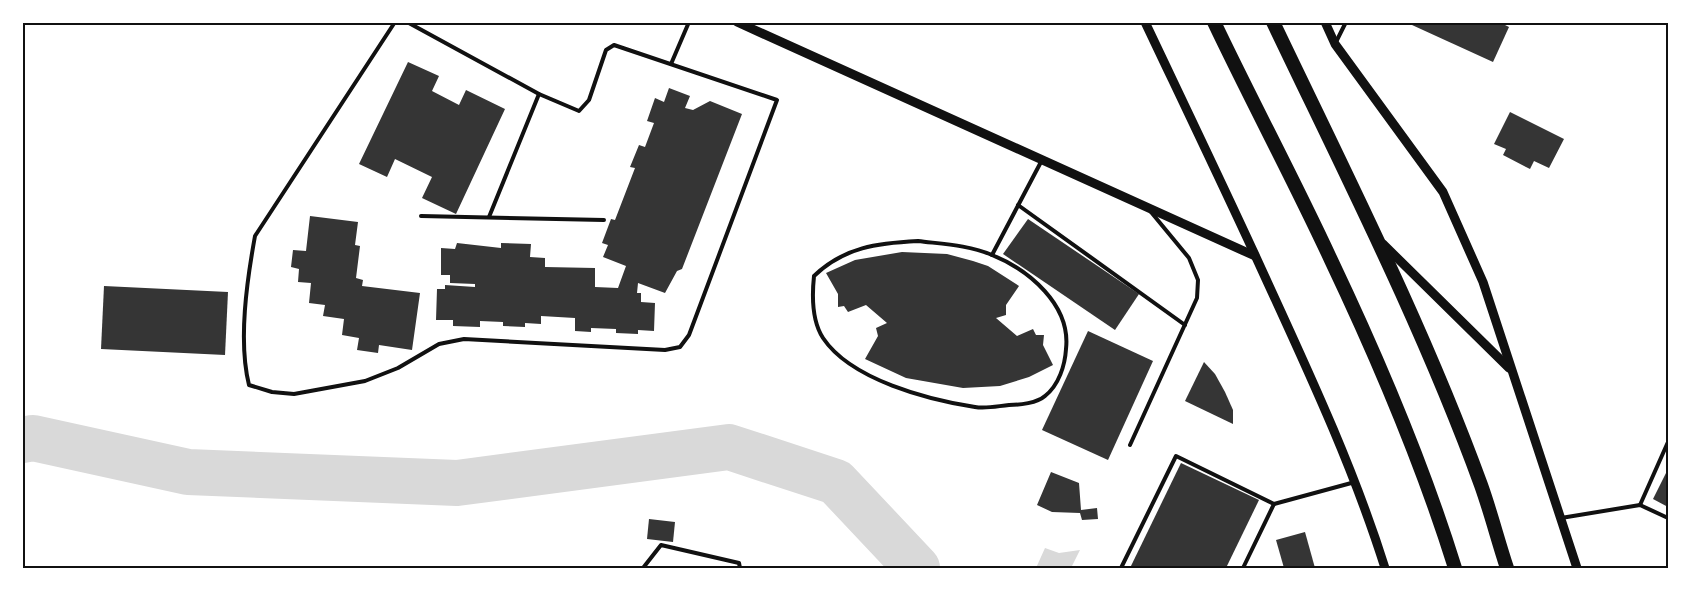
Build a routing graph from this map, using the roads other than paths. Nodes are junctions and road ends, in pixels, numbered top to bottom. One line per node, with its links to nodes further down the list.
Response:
1 (395, 22): 11 (lane)
2 (407, 22): 12 (lane)
3 (689, 22): 11 (lane)
4 (737, 22): 13 (street)
5 (1145, 22): 21 (street)
6 (1214, 22): 36 (highway)
7 (1273, 22): 19 (highway)
8 (1325, 22): 10 (street)
9 (1346, 22): 10 (lane)
10 (1335, 44): 23 (street)
11 (672, 64): 12 (lane)
12 (539, 94): 17 (lane)
13 (1042, 160): 14 (lane); 15 (street)
14 (1018, 205): 20 (lane); 22 (lane)
15 (1147, 207): 21 (street); 22 (lane)
16 (421, 216): 17 (lane)
17 (490, 217): 18 (lane)
18 (604, 220)
19 (1376, 238): 23 (street); 37 (highway)
20 (992, 255): 20 (lane)
21 (1255, 256): 26 (street)
22 (1185, 325): 25 (lane)
23 (1512, 370): 29 (street)
24 (1668, 442): 28 (lane)
25 (1130, 445)
26 (1355, 482): 27 (lane); 35 (street)
27 (1274, 504): 33 (lane); 34 (lane)
28 (1640, 506): 29 (lane); 30 (lane)
29 (1561, 518): 38 (street)
30 (1668, 518)
31 (643, 568): 32 (lane)
32 (740, 568)
33 (1121, 568)
34 (1243, 568)
35 (1385, 568)
36 (1455, 568)
37 (1507, 568)
38 (1577, 568)

